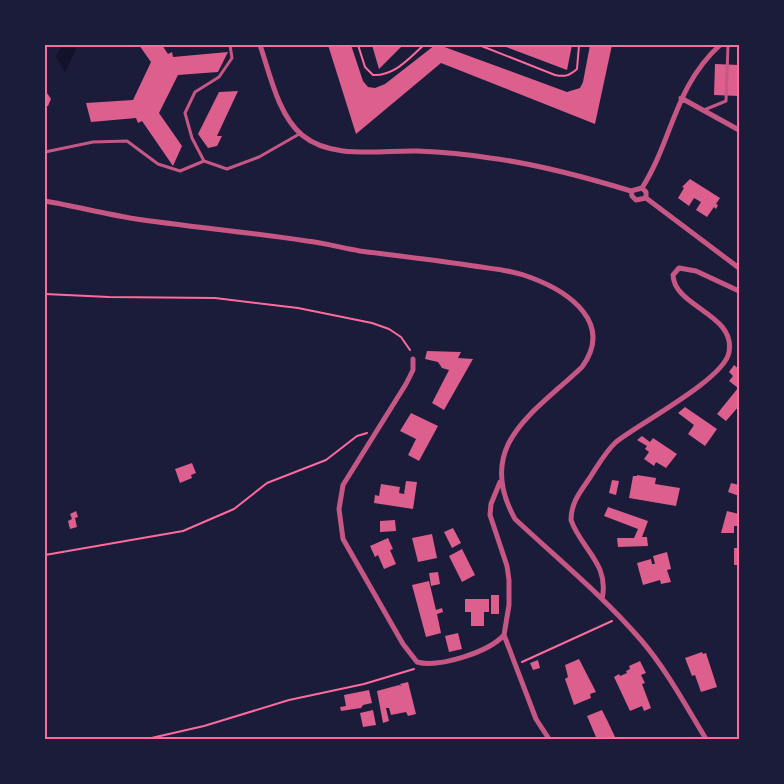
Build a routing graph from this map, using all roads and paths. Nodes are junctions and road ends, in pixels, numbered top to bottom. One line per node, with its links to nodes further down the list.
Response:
1 (230, 45): 14 (lane)
2 (260, 45): 12 (street)
3 (358, 45): 4 (path)
4 (424, 45)
5 (479, 45): 6 (path)
6 (579, 45)
7 (720, 45): 9 (street)
8 (728, 45): 10 (lane)
9 (681, 98): 10 (street); 15 (street)
10 (704, 110): 11 (street)
11 (739, 130)
12 (301, 134): 14 (lane); 16 (street)
13 (45, 152): 14 (lane)
14 (204, 161)
15 (642, 188): 16 (street); 17 (street)
16 (631, 191): 17 (street)
17 (646, 198): 19 (street)
18 (45, 201): 24 (street)
19 (739, 268)
20 (739, 291): 26 (street)
21 (45, 294): 22 (path)
22 (413, 358): 23 (street)
23 (371, 438): 25 (path); 29 (street)
24 (500, 482): 26 (street); 28 (street)
25 (45, 555)
26 (602, 599): 27 (street)
27 (619, 617): 30 (path); 33 (street)
28 (504, 634): 29 (street); 30 (street)
29 (431, 664): 31 (path)
30 (517, 664): 32 (street)
31 (147, 739)
32 (549, 739)
33 (706, 739)

